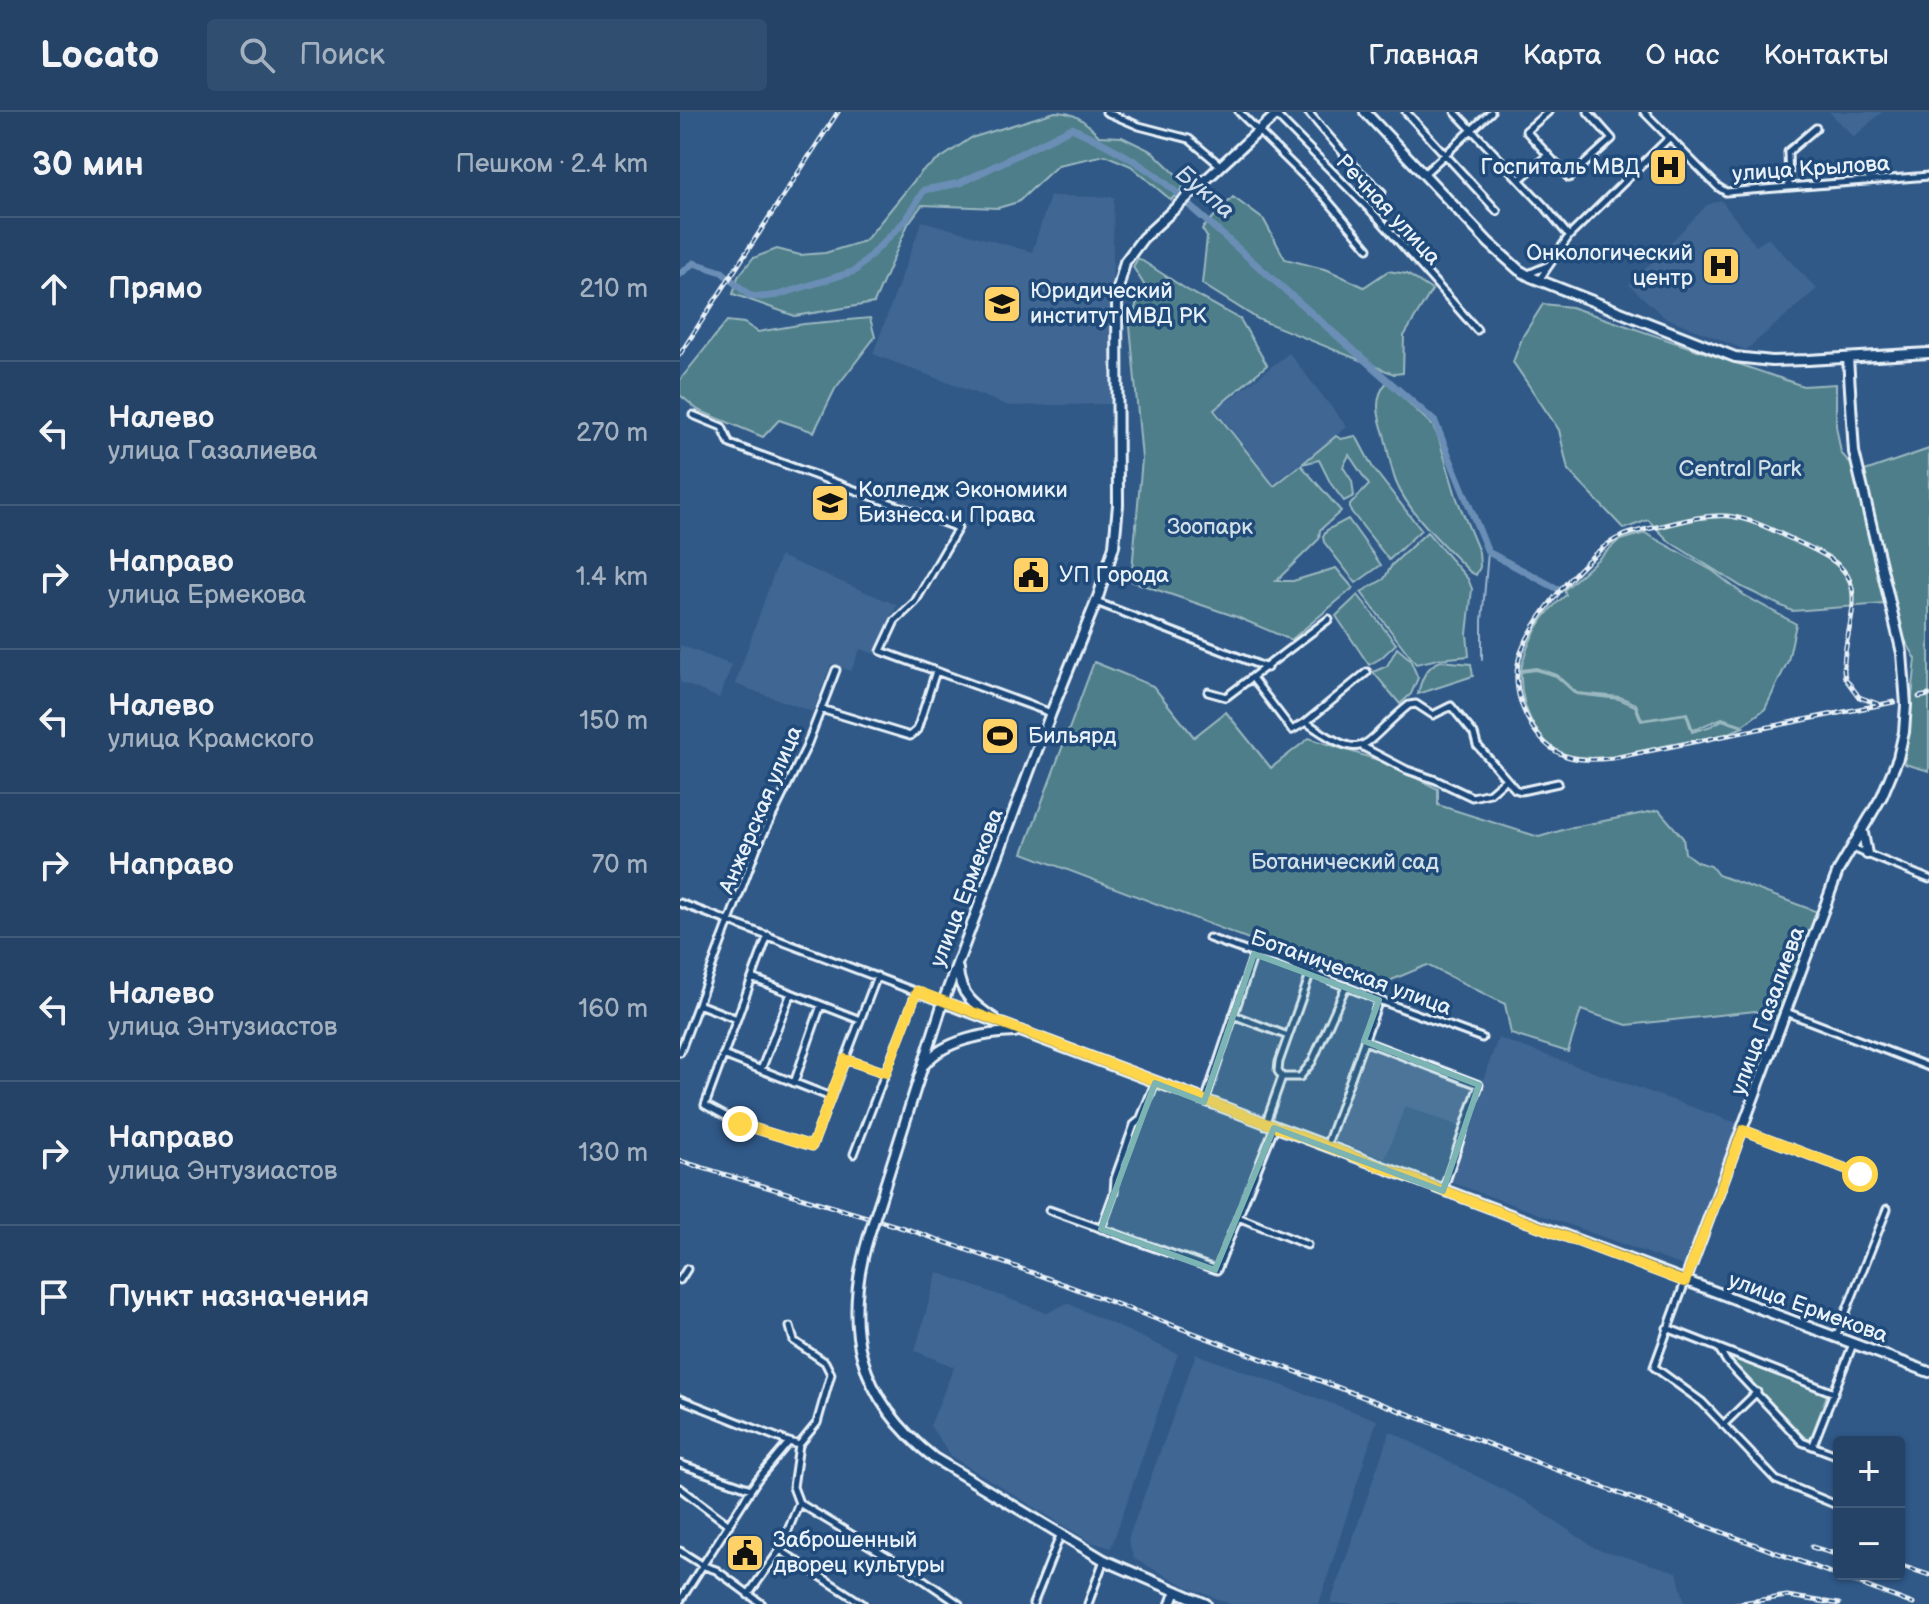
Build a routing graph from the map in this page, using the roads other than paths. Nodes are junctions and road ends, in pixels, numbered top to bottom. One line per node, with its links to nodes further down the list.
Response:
1 (1106, 112): 18 (street)
2 (1239, 112): 14 (street)
3 (1308, 112): 23 (street)
4 (1365, 112): 19 (main road)
5 (1406, 112): 16 (street)
6 (1455, 112): 13 (street)
7 (1491, 112): 13 (street)
8 (1548, 112): 17 (street)
9 (1644, 112): 15 (street, улица Крылова)
10 (1276, 113): 14 (main road, улица Ермекова); 30 (street, Речная улица)
11 (1591, 113): 17 (street)
12 (1816, 128): 22 (street)
13 (1471, 130): 16 (street); 21 (street)
14 (1260, 131): 18 (main road, улица Ермекова); 26 (street)
15 (1669, 138): 22 (street, улица Крылова); 25 (street)
16 (1445, 155): 19 (street); 24 (street)
17 (1548, 155): 21 (street)
18 (1221, 166): 37 (main road, улица Ермекова)
19 (1423, 175): 28 (main road)
20 (1929, 176): 22 (street, улица Крылова)
21 (1520, 179): 25 (street)
22 (1789, 186)
23 (1382, 192)
24 (1497, 211)
25 (1569, 236): 27 (street)
26 (1368, 248)
27 (1550, 265): 28 (street); 29 (street)
28 (1526, 275): 29 (main road)
29 (1539, 280): 34 (main road)
30 (1477, 330)
31 (1929, 353): 33 (main road)
32 (1848, 358): 33 (main road); 34 (main road); 35 (main road, улица Газалиева)
33 (1863, 358): 35 (main road)
34 (1832, 359): 35 (main road)
35 (1848, 375): 51 (main road, улица Газалиева)
36 (693, 415): 41 (street)
37 (1095, 602): 39 (street); 46 (main road, улица Ермекова)
38 (1329, 619): 39 (street)
39 (1267, 668): 43 (street)
40 (836, 670): 45 (street, Анжерская улица)
41 (936, 671): 45 (street); 46 (street)
42 (1367, 672): 47 (street)
43 (1253, 679): 44 (street); 47 (street)
44 (1208, 692)
45 (821, 709): 56 (street, Анжерская улица)
46 (1051, 713): 60 (main road, улица Ермекова)
47 (1306, 722): 48 (street)
48 (1363, 747): 49 (street); 49 (street)
49 (1506, 779): 50 (street)
50 (1558, 783)
51 (1863, 833): 52 (main road, улица Газалиева); 53 (main road)
52 (1852, 848): 53 (street); 71 (main road, улица Газалиева)
53 (1867, 854): 54 (street)
54 (1929, 879)
55 (680, 903): 56 (street)
56 (731, 922): 57 (street); 69 (street, Анжерская улица)
57 (768, 935): 62 (street); 63 (street)
58 (1209, 938): 59 (street, Ботаническая улица)
59 (1254, 954): 61 (street, Ботаническая улица); 72 (street)
60 (957, 964): 68 (main road, улица Ермекова); 75 (main road)
61 (1311, 972): 64 (street, Ботаническая улица); 76 (street)
62 (877, 976): 65 (street); 74 (street)
63 (752, 978): 66 (street); 73 (street)
64 (1346, 986): 67 (street, Ботаническая улица); 87 (street)
65 (917, 991): 68 (street); 86 (street)
66 (791, 993): 70 (street); 85 (street)
67 (1379, 1000): 77 (street, Ботаническая улица); 79 (street)
68 (943, 1002): 75 (main road, улица Ермекова); 84 (main road)
69 (698, 1004): 73 (street); 78 (street, Анжерская улица)
70 (821, 1005): 74 (street); 88 (street)
71 (1786, 1012): 83 (street); 93 (main road, улица Газалиева)
72 (1233, 1015): 76 (street); 91 (street)
73 (737, 1019): 81 (street)
74 (860, 1020): 82 (street)
75 (1022, 1032): 84 (main road); 89 (main road, улица Ермекова)
76 (1288, 1036): 87 (street)
77 (1482, 1038)
78 (682, 1039): 80 (street, Анжерская улица)
79 (1364, 1041): 94 (street); 97 (street)
80 (680, 1052)
81 (723, 1055): 85 (street); 90 (street)
82 (845, 1059): 86 (street); 90 (street)
83 (1929, 1067)
84 (922, 1068): 126 (main road, bridge)
85 (761, 1070): 88 (street)
86 (886, 1073): 95 (street)
87 (1282, 1077): 92 (street)
88 (794, 1083): 90 (street)
89 (1155, 1083): 91 (main road, улица Ермекова); 101 (street)
90 (831, 1097)
91 (1204, 1102): 92 (main road, улица Ермекова)
92 (1269, 1126): 94 (main road, улица Ермекова); 100 (street)
93 (1743, 1130): 96 (street); 105 (main road, улица Газалиева)
94 (1326, 1148): 97 (main road, улица Ермекова)
95 (854, 1154)
96 (1860, 1174)
97 (1443, 1191): 105 (main road, улица Ермекова)
98 (1887, 1209): 108 (street)
99 (1049, 1210): 101 (street)
100 (1238, 1217): 101 (street); 102 (street)
101 (1101, 1229)
102 (1307, 1245)
103 (687, 1269): 104 (street)
104 (680, 1280)
105 (1685, 1282): 107 (street, улица Газалиева); 108 (main road, улица Ермекова)
106 (790, 1327): 117 (street)
107 (1667, 1328): 110 (street); 115 (street, улица Газалиева)
108 (1836, 1338): 109 (main road, улица Ермекова)
109 (1853, 1344): 111 (main road, улица Ермекова); 113 (street)
110 (1718, 1348): 112 (street); 113 (street)
111 (1929, 1372)
112 (1757, 1392): 115 (street); 118 (street)
113 (1834, 1393): 118 (street)
114 (680, 1399): 116 (street)
115 (1723, 1425): 124 (street)
116 (789, 1442): 117 (street); 122 (street)
117 (799, 1445): 123 (street)
118 (1813, 1445): 119 (street)
119 (1833, 1453)
120 (680, 1464): 122 (street)
121 (680, 1488): 125 (street)
122 (751, 1489): 125 (street)
123 (799, 1503): 127 (street); 136 (street)
124 (1833, 1504)
125 (729, 1525): 130 (street)
126 (1060, 1536): 129 (main road); 137 (street)
127 (780, 1550): 132 (street); 135 (street)
128 (680, 1551): 130 (street)
129 (1104, 1560): 131 (main road); 138 (street)
130 (704, 1566): 132 (street); 133 (street)
131 (1176, 1591): 139 (main road); 140 (main road)
132 (748, 1595): 134 (street)
133 (680, 1601)
134 (762, 1604)
135 (863, 1604)
136 (959, 1604)
137 (1033, 1604)
138 (1088, 1604)
139 (1171, 1604)
140 (1206, 1604)

